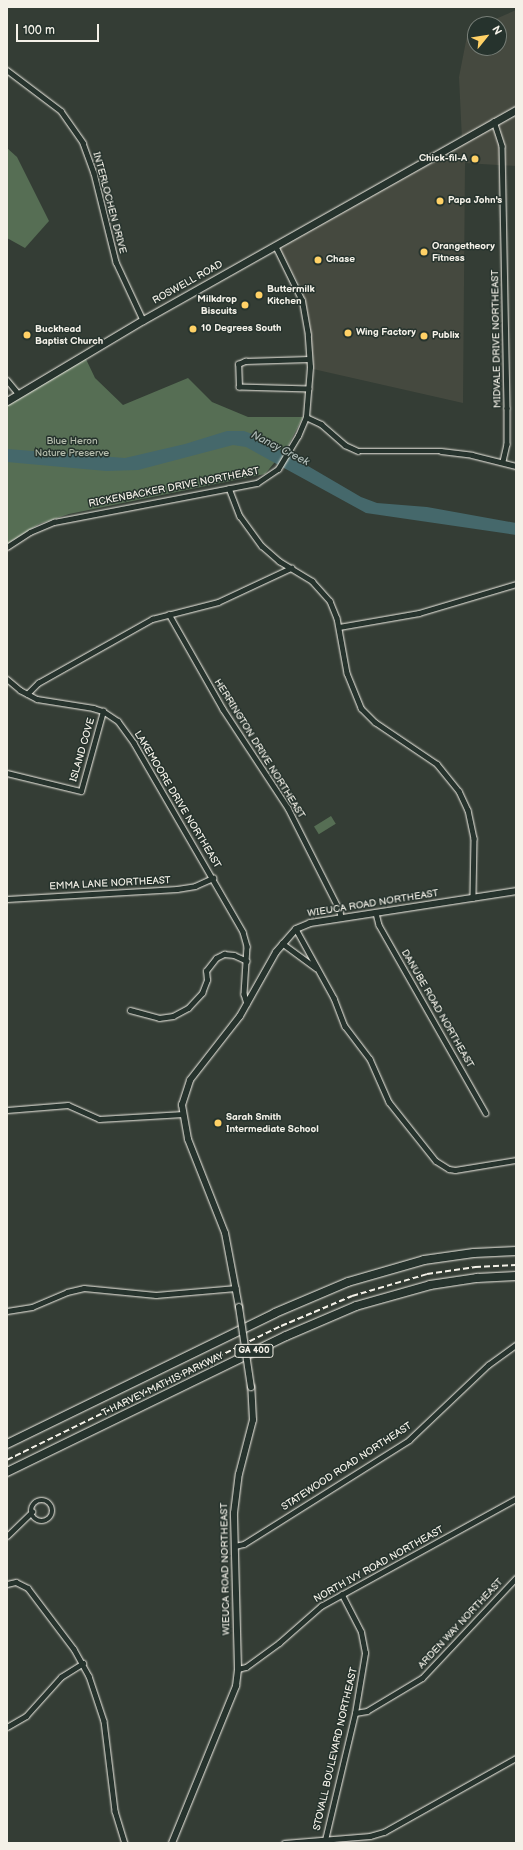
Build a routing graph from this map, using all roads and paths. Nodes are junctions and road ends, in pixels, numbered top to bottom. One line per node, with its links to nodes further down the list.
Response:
1 (7, 70): 5 (street, INTERLOCHEN DRIVE)
2 (516, 110): 3 (main road, ROSWELL ROAD)
3 (494, 121): 4 (main road, ROSWELL ROAD); 12 (street, MIDVALE DRIVE NORTHEAST)
4 (275, 246): 5 (main road, ROSWELL ROAD); 6 (street, RICKENBACKER DRIVE NORTHEAST)
5 (143, 320): 9 (main road, ROSWELL ROAD)
6 (309, 359): 8 (street, RICKENBACKER DRIVE NORTHEAST); 8 (street)
7 (7, 380): 9 (street)
8 (309, 389): 11 (street, RICKENBACKER DRIVE NORTHEAST)
9 (18, 393): 10 (main road, ROSWELL ROAD)
10 (7, 401)
11 (306, 417): 12 (street); 14 (street, RICKENBACKER DRIVE NORTHEAST)
12 (503, 462): 13 (street)
13 (516, 466)
14 (229, 488): 15 (street, RICKENBACKER DRIVE NORTHEAST); 16 (street)
15 (7, 547)
16 (291, 568): 18 (street); 19 (street)
17 (516, 584): 19 (street)
18 (169, 614): 21 (street); 29 (street, HERRINGTON DRIVE NORTHEAST)
19 (339, 627): 26 (street)
20 (7, 679): 21 (street, LAKEMOORE DRIVE NORTHEAST)
21 (27, 694): 22 (street, LAKEMOORE DRIVE NORTHEAST)
22 (103, 711): 23 (street, ISLAND COVE); 24 (street, LAKEMOORE DRIVE NORTHEAST)
23 (7, 773)
24 (213, 878): 27 (street, EMMA LANE NORTHEAST); 32 (street, LAKEMOORE DRIVE NORTHEAST)
25 (516, 891): 26 (street, WIEUCA ROAD NORTHEAST)
26 (473, 898): 28 (street, WIEUCA ROAD NORTHEAST)
27 (7, 899)
28 (376, 913): 29 (street, WIEUCA ROAD NORTHEAST); 37 (street, DANUBE ROAD NORTHEAST)
29 (341, 918): 30 (street, WIEUCA ROAD NORTHEAST)
30 (296, 929): 31 (street, WIEUCA ROAD NORTHEAST); 33 (street)
31 (282, 944): 33 (street); 34 (street, WIEUCA ROAD NORTHEAST)
32 (247, 961): 34 (street, LAKEMOORE DRIVE NORTHEAST); 35 (street)
33 (317, 969): 39 (street)
34 (247, 1004): 38 (street, WIEUCA ROAD NORTHEAST)
35 (130, 1010)
36 (7, 1110): 38 (street)
37 (486, 1113)
38 (183, 1114): 42 (street, WIEUCA ROAD NORTHEAST)
39 (516, 1160)
40 (516, 1250): 45 (highway, T HARVEY MATHIS PARKWAY / GA 400)
41 (516, 1276): 46 (highway, T HARVEY MATHIS PARKWAY / GA 400)
42 (236, 1288): 43 (street); 50 (street, WIEUCA ROAD NORTHEAST, bridge)
43 (7, 1311)
44 (516, 1345): 50 (street, STATEWOOD ROAD NORTHEAST)
45 (7, 1444)
46 (7, 1472)
47 (516, 1499): 53 (street, NORTH IVY ROAD NORTHEAST)
48 (32, 1512): 48 (street); 49 (street)
49 (7, 1536)
50 (235, 1546): 55 (street, WIEUCA ROAD NORTHEAST)
51 (516, 1578): 56 (street, ARDEN WAY NORTHEAST)
52 (7, 1584): 54 (street)
53 (342, 1595): 55 (street, NORTH IVY ROAD NORTHEAST); 56 (street, STOVALL BOULEVARD NORTHEAST)
54 (83, 1663): 57 (street); 61 (street)
55 (238, 1669): 62 (street, WIEUCA ROAD NORTHEAST)
56 (355, 1713): 59 (street, STOVALL BOULEVARD NORTHEAST)
57 (7, 1727)
58 (516, 1758): 59 (street)
59 (325, 1840): 60 (street)
60 (303, 1842): 63 (street)
61 (125, 1843)
62 (172, 1843)
63 (284, 1843)

